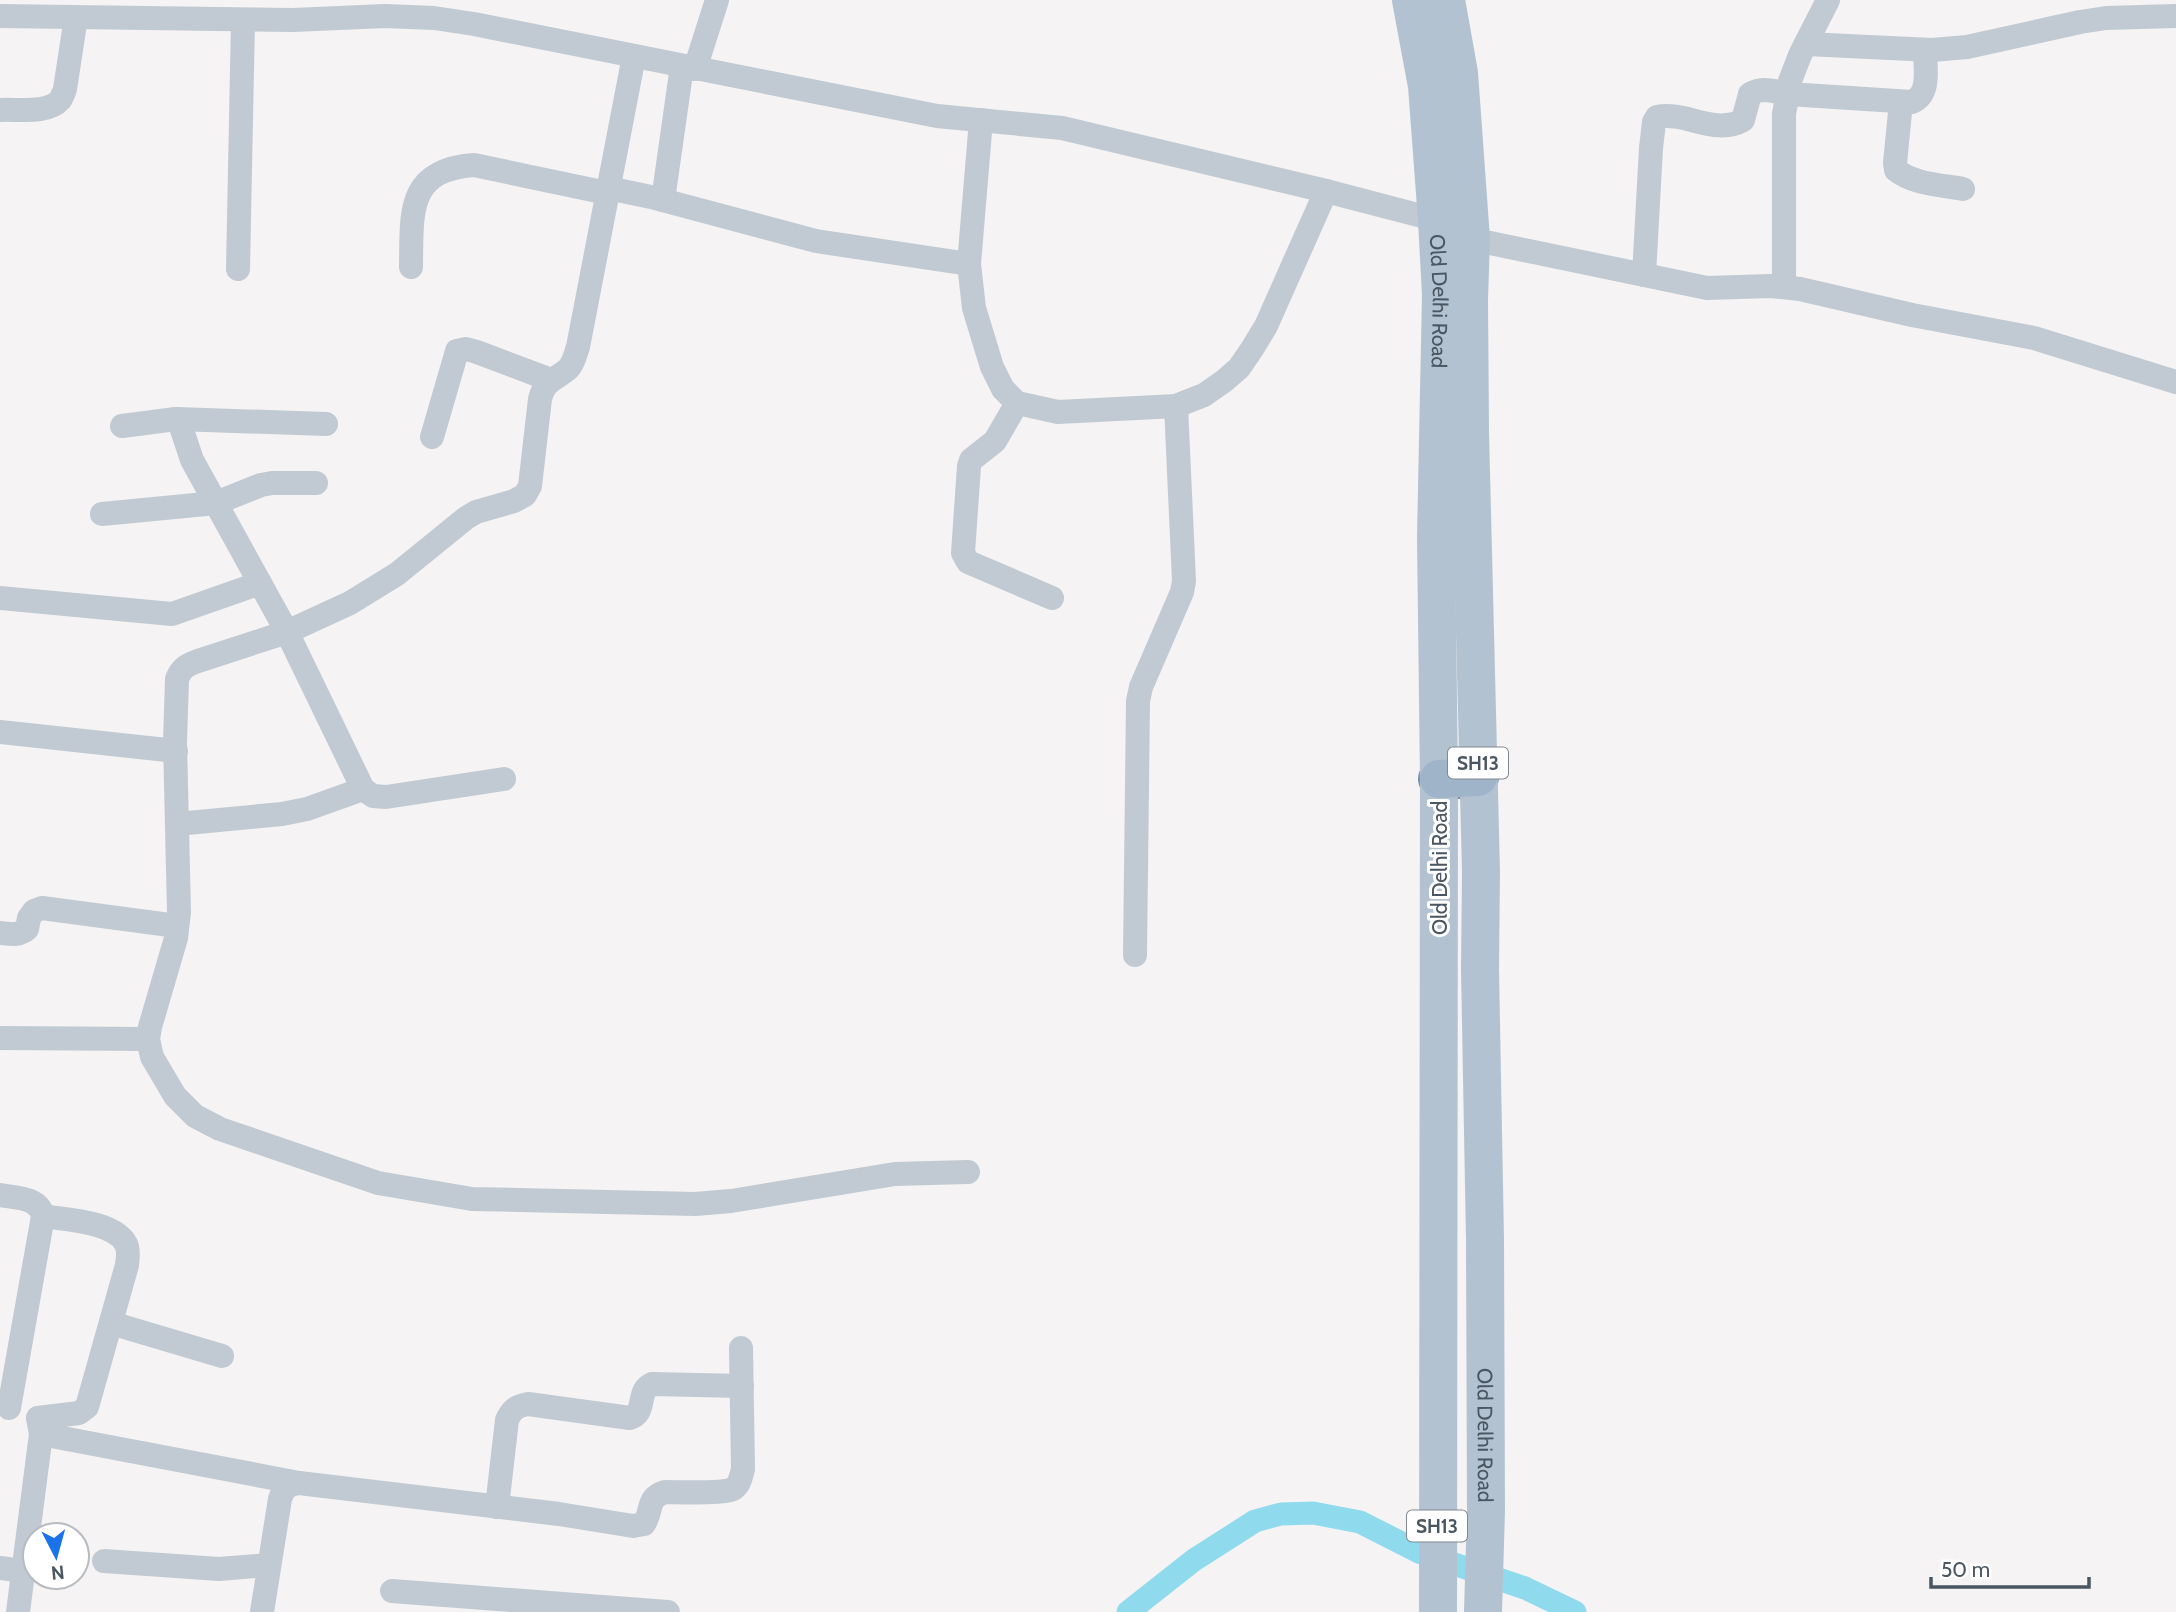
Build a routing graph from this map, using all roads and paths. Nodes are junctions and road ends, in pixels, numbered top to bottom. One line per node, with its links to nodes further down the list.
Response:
1 (717, 0): 14 (street)
2 (1411, 0): 23 (main road, Old Delhi Road / SH13)
3 (1446, 0): 24 (main road, Old Delhi Road / SH13)
4 (1829, 0): 11 (street)
5 (160, 9): 9 (street); 10 (street)
6 (294, 10): 10 (street); 13 (street)
7 (0, 16): 9 (street)
8 (2176, 16): 12 (street)
9 (76, 17): 17 (street)
10 (243, 20): 27 (street)
11 (1806, 44): 12 (street); 15 (street)
12 (1925, 50): 16 (street)
13 (634, 56): 14 (street); 20 (street)
14 (688, 67): 18 (street); 22 (street)
15 (1788, 94): 16 (street); 28 (street); 29 (street)
16 (1901, 103): 19 (street)
17 (0, 110)
18 (981, 120): 21 (street); 25 (street)
19 (1963, 189)
20 (607, 191): 22 (street); 26 (street); 30 (street)
21 (1326, 191): 23 (street); 33 (street)
22 (663, 201): 25 (street)
23 (1437, 220): 49 (main road, Old Delhi Road / SH13)
24 (1471, 239): 28 (street); 47 (main road, Old Delhi Road / SH13)
25 (969, 264): 32 (street)
26 (411, 267)
27 (238, 269)
28 (1644, 275): 29 (street)
29 (1784, 287): 31 (street)
30 (551, 380): 37 (street); 44 (street)
31 (2176, 382)
32 (1017, 403): 33 (street); 43 (street)
33 (1176, 406): 54 (street)
34 (176, 419): 35 (street); 36 (street); 39 (street)
35 (326, 424)
36 (122, 426)
37 (432, 437)
38 (316, 483): 39 (street)
39 (216, 503): 40 (street); 41 (street)
40 (102, 514)
41 (260, 583): 42 (street); 44 (street)
42 (0, 598)
43 (1052, 598)
44 (287, 632): 46 (street); 50 (street)
45 (0, 732): 46 (street)
46 (176, 751): 51 (street)
47 (1478, 777): 49 (highway); 78 (main road, Old Delhi Road / SH13)
48 (504, 779): 50 (street)
49 (1439, 779): 77 (main road, Old Delhi Road / SH13)
50 (363, 789): 51 (street)
51 (177, 824): 52 (street)
52 (177, 926): 53 (street); 56 (street)
53 (0, 933)
54 (1135, 955)
55 (0, 1038): 56 (street)
56 (148, 1039): 57 (street)
57 (968, 1172)
58 (0, 1195): 59 (street)
59 (44, 1216): 60 (street); 64 (street)
60 (111, 1323): 62 (street); 65 (street)
61 (741, 1348): 63 (street)
62 (222, 1356)
63 (742, 1386): 67 (street); 67 (street)
64 (5, 1407): 65 (street)
65 (39, 1426): 66 (street); 70 (street)
66 (299, 1483): 67 (street); 69 (street)
67 (497, 1507)
68 (104, 1561): 69 (street)
69 (269, 1565): 75 (street)
70 (11, 1570): 74 (street)
71 (392, 1591): 72 (street)
72 (533, 1607): 73 (street)
73 (623, 1610): 76 (street)
74 (18, 1612)
75 (262, 1612)
76 (668, 1612)
77 (1438, 1612)
78 (1483, 1612)

